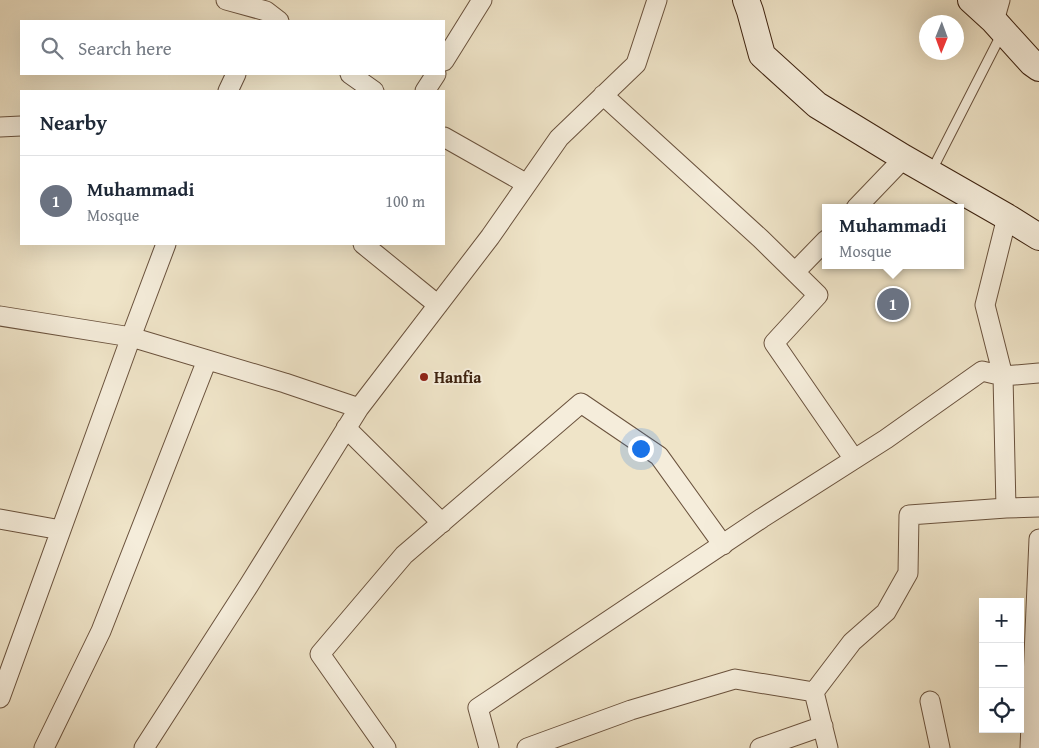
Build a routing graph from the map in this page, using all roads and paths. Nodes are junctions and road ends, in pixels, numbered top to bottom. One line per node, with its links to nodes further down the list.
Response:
1 (226, 0): 6 (street)
2 (482, 0): 8 (street)
3 (657, 0): 16 (street)
4 (746, 0): 20 (street)
5 (971, 0): 7 (street)
6 (270, 14)
7 (999, 18): 9 (street); 21 (lane)
8 (445, 59)
9 (1039, 68)
10 (236, 75): 13 (street)
11 (351, 75): 14 (street)
12 (435, 75): 15 (street)
13 (228, 90)
14 (373, 90)
15 (426, 90)
16 (603, 95): 22 (street); 29 (street)
17 (20, 126): 18 (street)
18 (0, 127)
19 (445, 138): 22 (street)
20 (904, 158): 21 (street); 23 (street)
21 (930, 172): 24 (street)
22 (527, 184): 30 (street)
23 (860, 204)
24 (1007, 217): 25 (street); 35 (street)
25 (1039, 237)
26 (822, 244): 29 (street)
27 (166, 245): 32 (street)
28 (365, 245): 30 (street)
29 (795, 272): 38 (street)
30 (438, 305): 36 (street)
31 (0, 316): 32 (street)
32 (131, 337): 33 (street); 43 (street)
33 (207, 360): 36 (street); 50 (street)
34 (1039, 373): 35 (street)
35 (1003, 376): 38 (street); 40 (street)
36 (359, 408): 37 (street)
37 (346, 428): 42 (street); 51 (street)
38 (854, 459): 45 (street)
39 (1039, 507): 40 (street)
40 (1006, 508): 46 (street)
41 (0, 519): 43 (street)
42 (442, 523): 45 (street); 52 (street)
43 (61, 530): 47 (street)
44 (1039, 539): 58 (street)
45 (723, 545): 53 (street)
46 (814, 692): 49 (street); 54 (street)
47 (0, 698)
48 (930, 700): 57 (street)
49 (823, 726): 55 (street); 56 (street)
50 (44, 748)
51 (144, 748)
52 (386, 748)
53 (489, 748)
54 (527, 748)
55 (760, 748)
56 (828, 748)
57 (940, 748)
58 (1030, 748)

